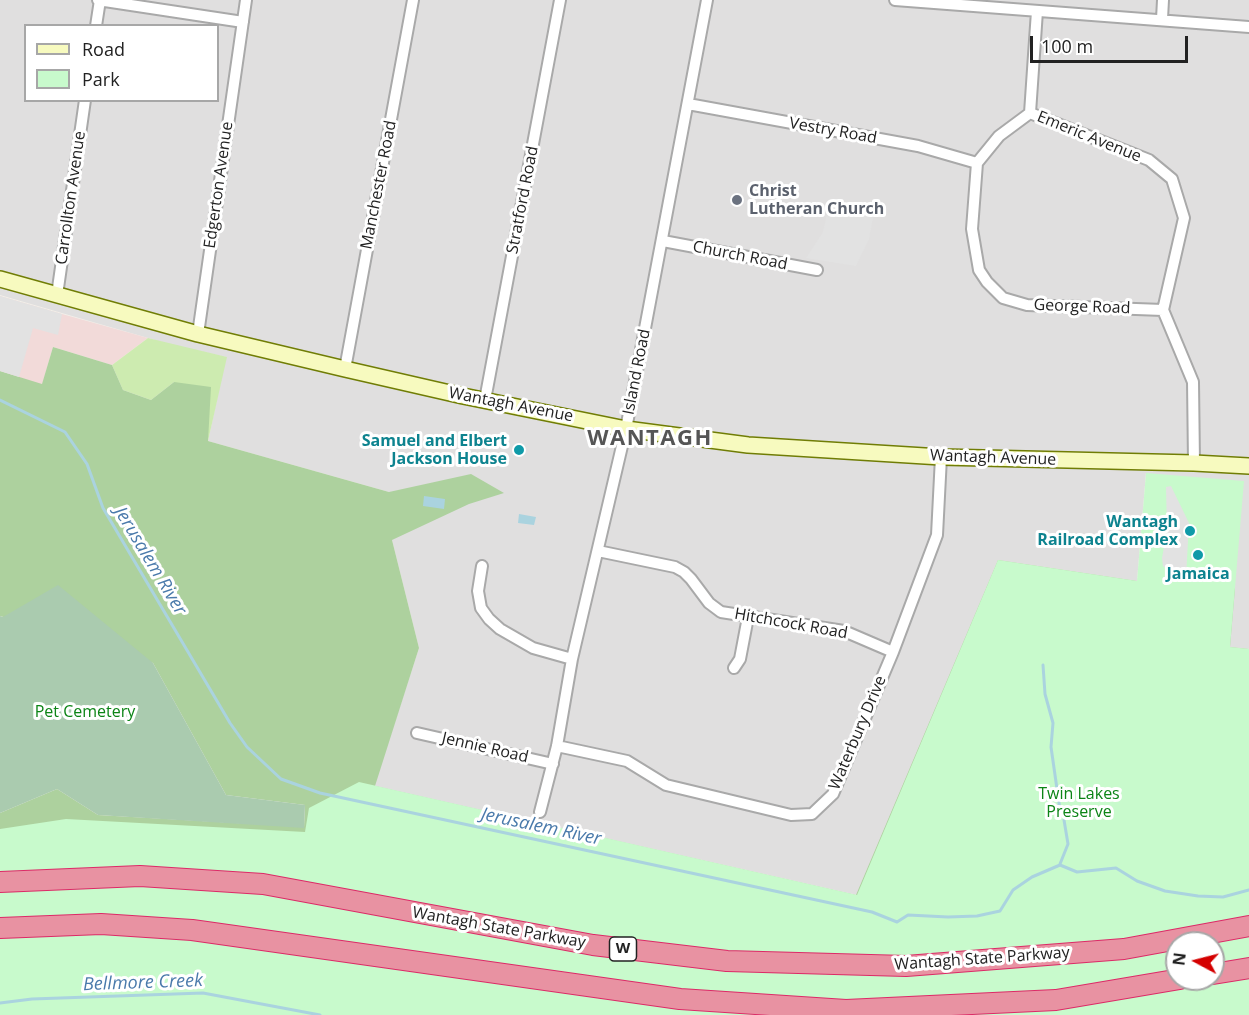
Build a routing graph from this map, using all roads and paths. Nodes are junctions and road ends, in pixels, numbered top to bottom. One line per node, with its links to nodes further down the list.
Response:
1 (100, 0): 10 (street); 11 (street)
2 (246, 0): 10 (street, Edgerton Avenue)
3 (413, 0): 23 (street, Manchester Road)
4 (560, 0): 24 (street, Stratford Road)
5 (707, 0): 14 (street, Island Road)
6 (895, 0): 8 (street)
7 (1163, 0): 9 (street)
8 (1037, 11): 9 (street); 15 (street)
9 (1162, 19): 12 (street)
10 (243, 22): 22 (street, Edgerton Avenue)
11 (96, 24)
12 (1249, 27)
13 (85, 102): 20 (street, Carrollton Avenue)
14 (688, 104): 16 (street, Vestry Road); 17 (street, Island Road)
15 (1030, 113): 16 (street); 21 (street, Emeric Avenue)
16 (977, 163): 21 (street, George Road)
17 (663, 242): 18 (street, Church Road); 25 (street, Island Road)
18 (817, 270)
19 (0, 279): 20 (main road, Wantagh Avenue)
20 (57, 295): 22 (main road, Wantagh Avenue)
21 (1163, 310): 27 (street)
22 (198, 334): 23 (main road, Wantagh Avenue)
23 (345, 369): 24 (main road, Wantagh Avenue)
24 (485, 400): 25 (main road, Wantagh Avenue)
25 (626, 429): 26 (main road, Wantagh Avenue); 29 (street, Island Road)
26 (941, 457): 27 (main road, Wantagh Avenue); 32 (street, Waterbury Drive)
27 (1194, 463): 28 (main road, Wantagh Avenue)
28 (1249, 466)
29 (598, 551): 31 (street, Hitchcock Road); 33 (street, Island Road)
30 (482, 566): 33 (street)
31 (748, 617): 32 (street, Hitchcock Road); 34 (street)
32 (893, 652): 36 (street, Waterbury Drive)
33 (572, 659): 36 (street, Island Road)
34 (734, 668)
35 (417, 733): 37 (street, Jennie Road)
36 (557, 746): 37 (street, Island Road)
37 (553, 764): 38 (street, Island Road)
38 (540, 812)
39 (0, 882): 40 (highway, Wantagh State Parkway / W)
40 (1249, 926)
41 (0, 928): 44 (highway)
42 (1249, 968): 43 (highway)
43 (1225, 972)
44 (1165, 982)

